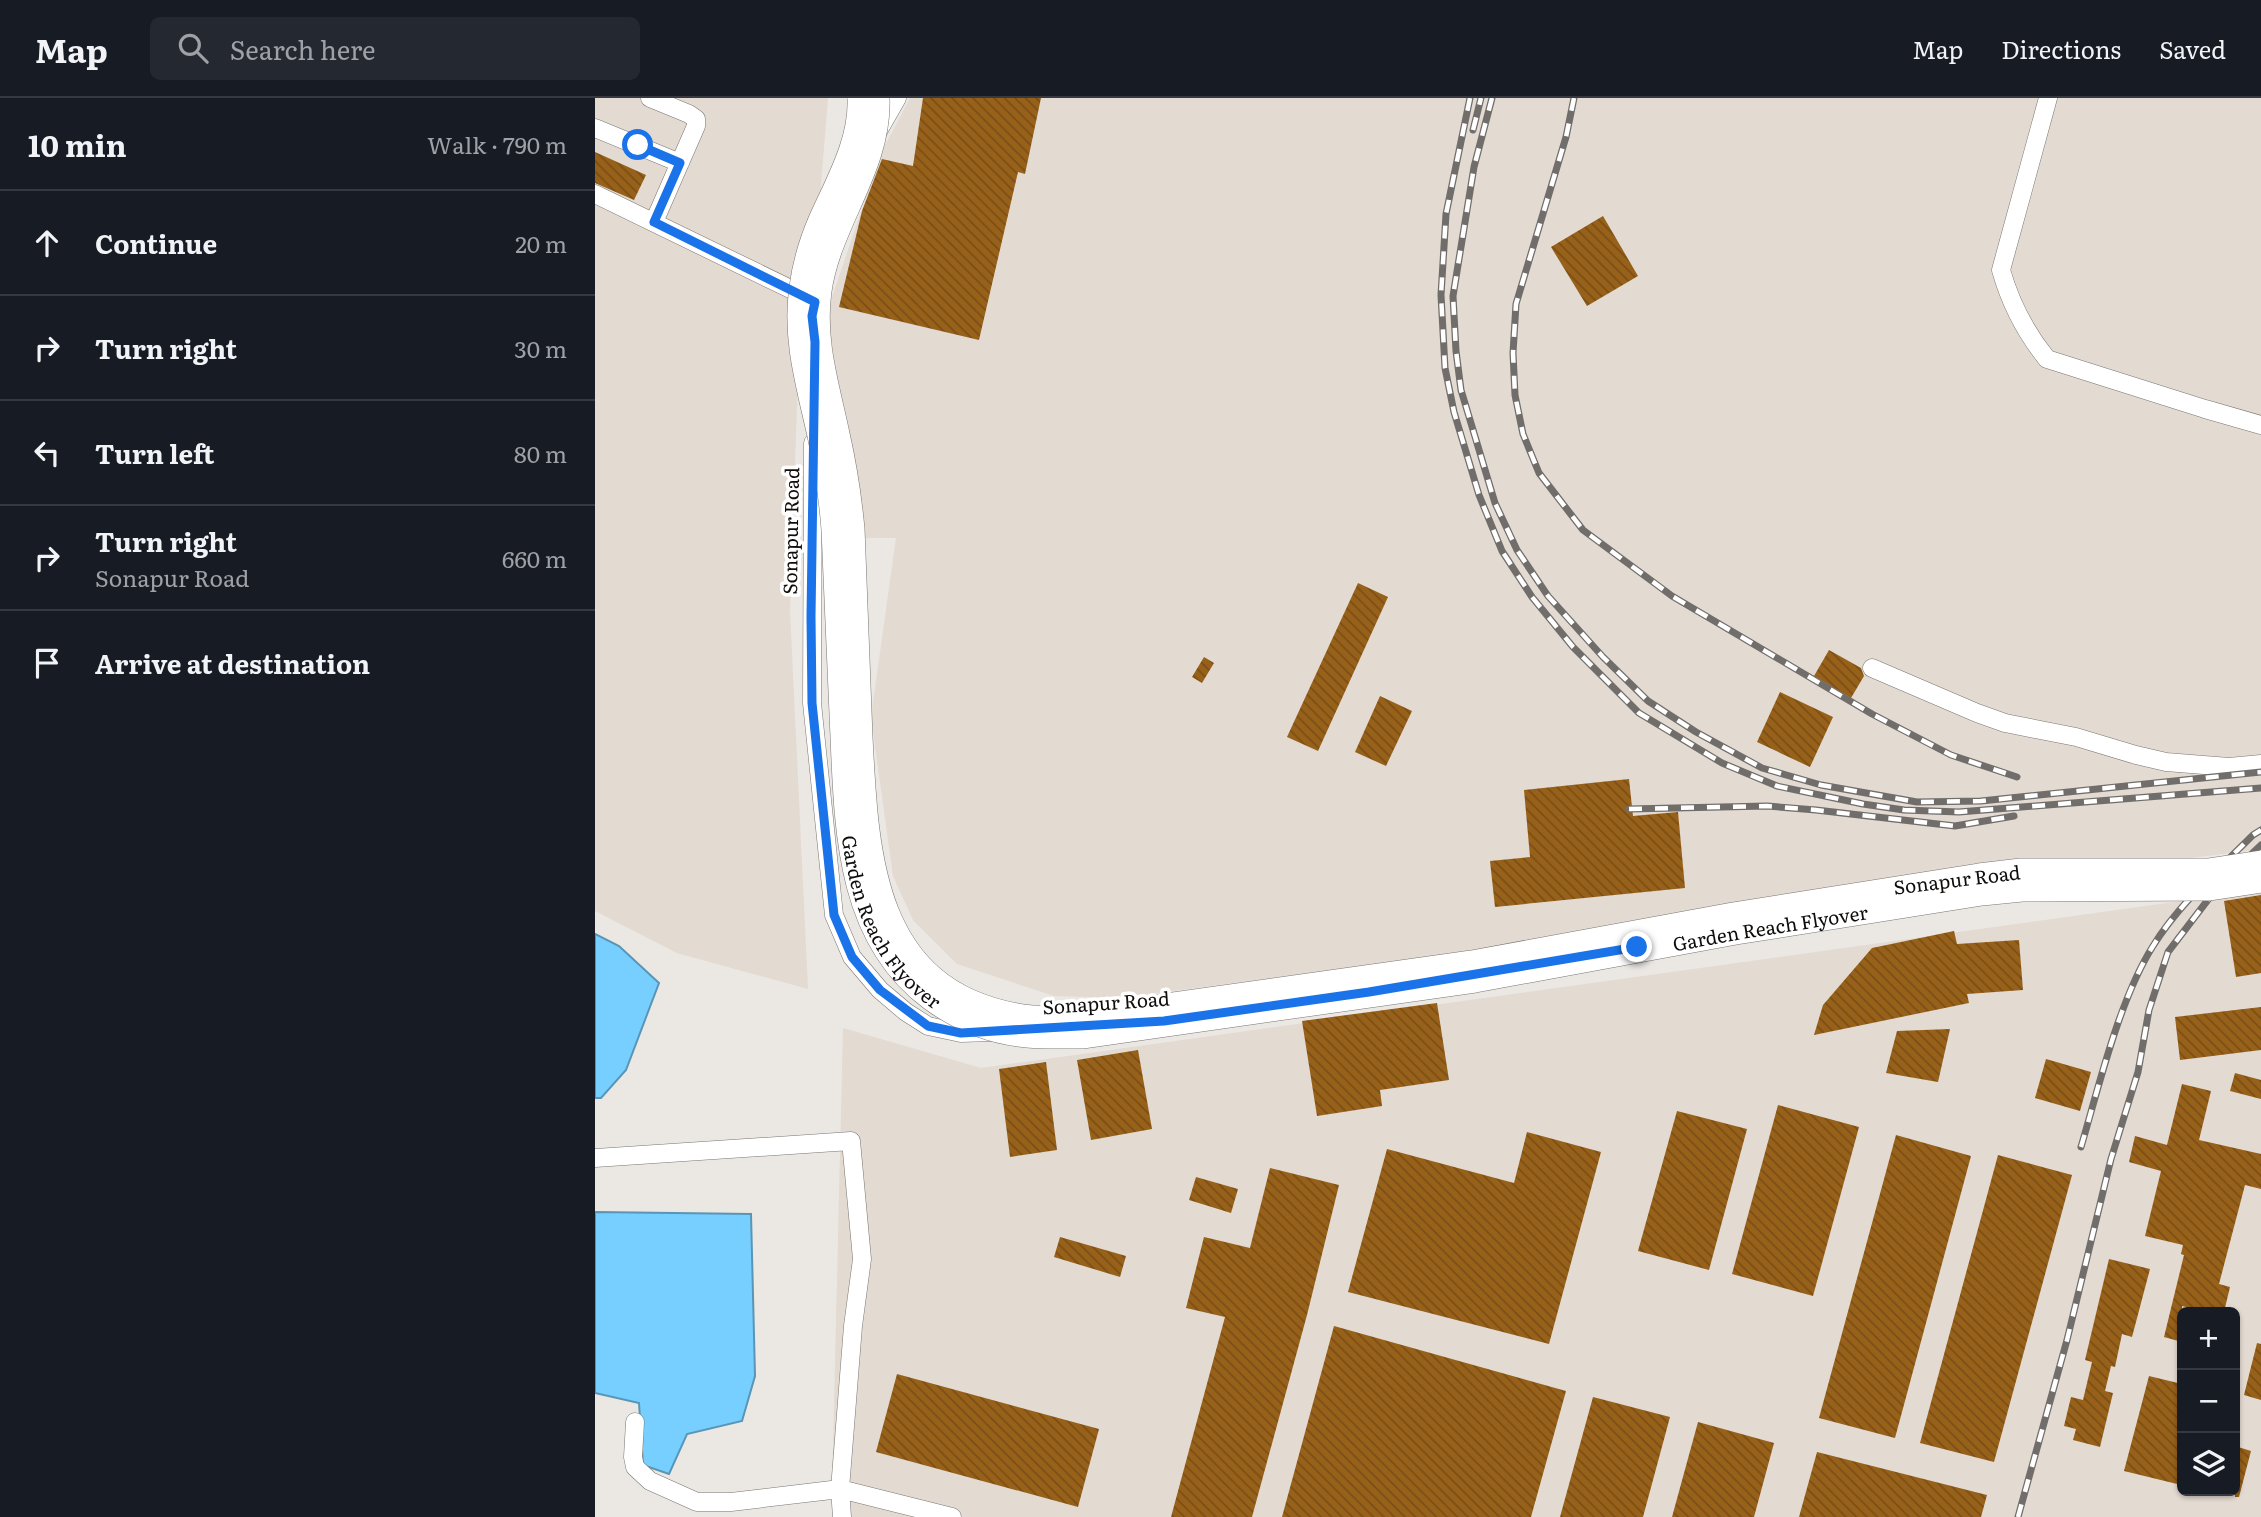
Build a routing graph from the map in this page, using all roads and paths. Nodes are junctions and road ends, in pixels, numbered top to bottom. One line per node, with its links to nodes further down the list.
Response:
1 (650, 98): 7 (street)
2 (859, 98): 16 (main road, Garden Reach Flyover, bridge)
3 (878, 98): 14 (main road, Garden Reach Flyover, bridge)
4 (897, 98): 10 (street, Sonapur Road)
5 (2048, 98): 11 (street)
6 (595, 128): 7 (street)
7 (680, 163): 9 (street)
8 (595, 194): 9 (street)
9 (654, 222): 10 (street)
10 (815, 302): 15 (street, Sonapur Road)
11 (2261, 425)
12 (1872, 668): 13 (street)
13 (2261, 764)
14 (2261, 862)
15 (2261, 872)
16 (2261, 881)
17 (595, 1158): 19 (street)
18 (635, 1422): 19 (street)
19 (840, 1489): 20 (street); 21 (street)
20 (842, 1517)
21 (952, 1517)

